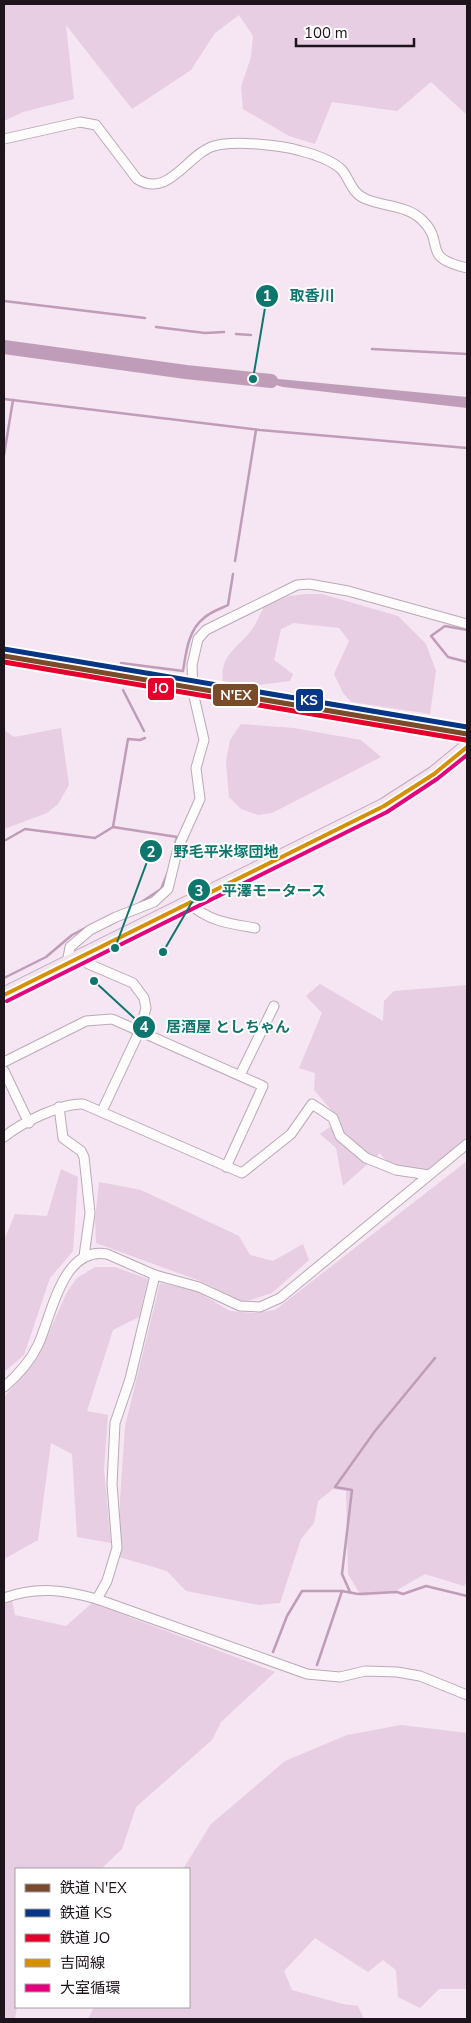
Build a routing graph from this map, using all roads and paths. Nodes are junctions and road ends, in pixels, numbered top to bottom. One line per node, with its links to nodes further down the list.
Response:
1 (4, 140): 2 (street)
2 (467, 268)
3 (467, 624): 7 (street)
4 (467, 747): 5 (highway)
5 (188, 903): 6 (street); 7 (highway)
6 (255, 928)
7 (71, 961): 8 (highway); 10 (street)
8 (4, 995)
9 (274, 1006): 13 (street)
10 (140, 1030): 11 (street); 13 (street); 15 (street)
11 (4, 1062)
12 (4, 1071): 16 (street)
13 (240, 1075): 19 (street)
14 (59, 1108): 15 (street); 16 (street); 21 (street)
15 (102, 1111): 19 (street)
16 (29, 1123): 17 (street)
17 (4, 1137)
18 (467, 1144): 20 (street)
19 (226, 1167): 20 (street)
20 (430, 1175): 22 (street)
21 (84, 1256): 22 (street); 23 (street)
22 (155, 1275): 25 (street)
23 (4, 1387)
24 (4, 1598): 25 (street)
25 (97, 1599): 26 (street)
26 (467, 1695)

